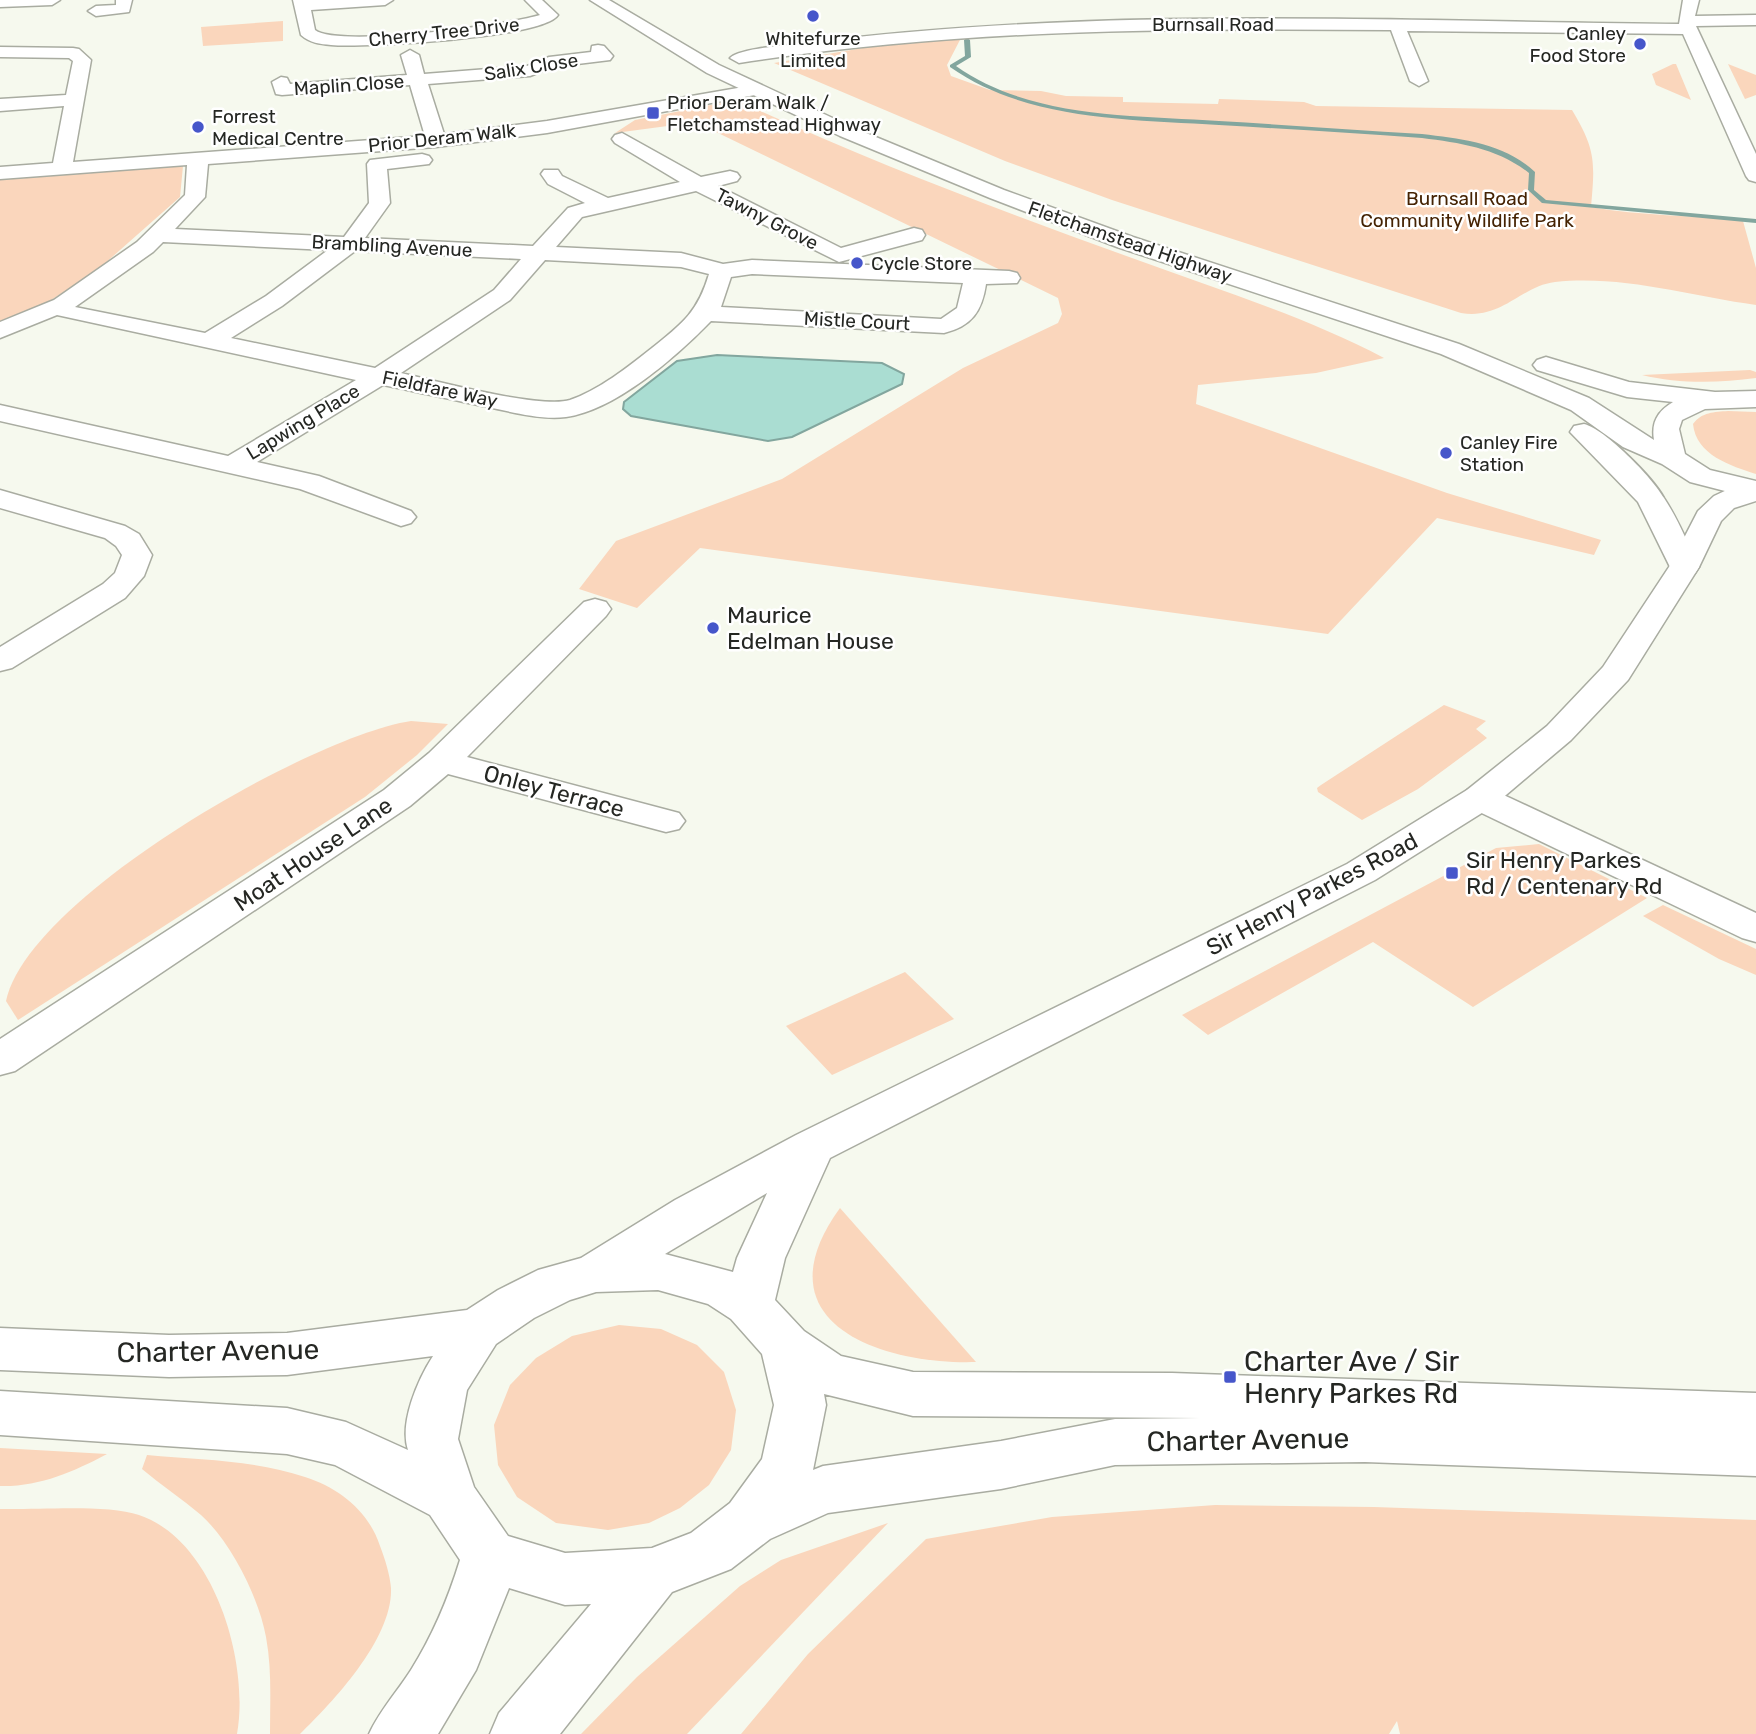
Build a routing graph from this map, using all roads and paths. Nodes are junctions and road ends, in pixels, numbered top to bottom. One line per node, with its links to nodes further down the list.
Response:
1 (52, 0): 6 (main road)
2 (385, 0): 7 (main road)
3 (533, 0): 14 (main road, Cherry Tree Drive)
4 (598, 0): 22 (main road, Fletchamstead Highway)
5 (1691, 0): 12 (main road)
6 (0, 2)
7 (301, 3): 14 (main road, Cherry Tree Drive)
8 (127, 6): 9 (main road)
9 (96, 10)
10 (666, 19): 15 (main road)
11 (1756, 20): 12 (main road, Burnsall Road)
12 (1687, 25): 13 (main road, Burnsall Road); 34 (main road)
13 (1397, 26): 17 (main road, Burnsall Road); 20 (main road)
14 (407, 39): 19 (main road)
15 (703, 39)
16 (0, 52): 23 (main road)
17 (733, 55): 53 (main road, Fletchamstead Highway)
18 (605, 56): 19 (main road, Salix Close)
19 (416, 79): 21 (main road, Maplin Close); 26 (main road)
20 (1419, 81)
21 (282, 90)
22 (755, 90): 26 (main road, Prior Deram Walk); 48 (main road, Fletchamstead Highway)
23 (72, 100): 24 (main road); 31 (main road)
24 (0, 105)
25 (622, 139): 29 (main road, Tawny Grove)
26 (436, 141): 28 (main road, Prior Deram Walk)
27 (559, 146): 40 (main road)
28 (198, 158): 31 (main road, Prior Deram Walk); 38 (main road)
29 (655, 159): 30 (main road); 36 (main road, Tawny Grove)
30 (625, 162)
31 (62, 168): 32 (main road, Prior Deram Walk)
32 (0, 173)
33 (551, 174): 37 (main road)
34 (1756, 176)
35 (730, 177): 36 (main road, Tawny Grove)
36 (696, 183): 37 (main road, Tawny Grove); 42 (main road, Tawny Grove)
37 (603, 204): 41 (main road, Tawny Grove)
38 (158, 235): 40 (main road, Brambling Avenue); 47 (main road)
39 (914, 235): 42 (main road, Tawny Grove)
40 (350, 244): 41 (main road, Brambling Avenue); 51 (main road)
41 (539, 254): 44 (main road, Brambling Avenue); 52 (main road, Lapwing Place)
42 (839, 255): 43 (main road, Tawny Grove)
43 (790, 269): 44 (main road); 45 (main road)
44 (720, 271): 49 (main road, Fieldfare Way)
45 (976, 277): 46 (main road); 49 (main road, Mistle Court)
46 (1009, 278)
47 (62, 305): 50 (main road); 51 (main road, Fieldfare Way)
48 (1331, 309): 55 (main road, Fletchamstead Highway); 61 (main road)
49 (704, 313): 52 (main road, Fieldfare Way)
50 (0, 331)
51 (208, 342): 52 (main road, Fieldfare Way)
52 (380, 376): 56 (main road, Lapwing Place)
53 (1739, 397): 55 (main road)
54 (0, 413): 56 (main road, Lapwing Place)
55 (1678, 463): 57 (main road, Fletchamstead Highway); 60 (main road)
56 (234, 464): 59 (main road, Lapwing Place)
57 (1756, 491): 60 (main road)
58 (0, 499): 63 (main road)
59 (401, 517)
60 (1708, 517): 61 (main road, Sir Henry Parkes Road)
61 (1684, 567): 65 (main road, Sir Henry Parkes Road)
62 (594, 609): 64 (main road, Moat House Lane)
63 (0, 661)
64 (442, 761): 66 (main road, Onley Terrace); 68 (main road, Moat House Lane)
65 (1480, 798): 67 (main road); 69 (main road, Sir Henry Parkes Road)
66 (666, 821)
67 (1756, 929)
68 (0, 1060)
69 (812, 1147): 70 (main road, Sir Henry Parkes Road); 71 (main road)
70 (596, 1273): 71 (main road); 72 (main road)
71 (749, 1305): 73 (main road)
72 (478, 1329): 74 (main road, Charter Avenue); 78 (main road)
73 (786, 1346): 76 (main road, Charter Avenue); 79 (main road)
74 (0, 1349)
75 (0, 1413): 78 (main road)
76 (1756, 1415)
77 (1756, 1453): 79 (main road, Charter Avenue)
78 (450, 1498): 80 (main road)
79 (750, 1521): 81 (main road)
80 (489, 1556): 81 (main road); 82 (main road)
81 (652, 1574): 83 (main road)
82 (400, 1734)
83 (521, 1734)

